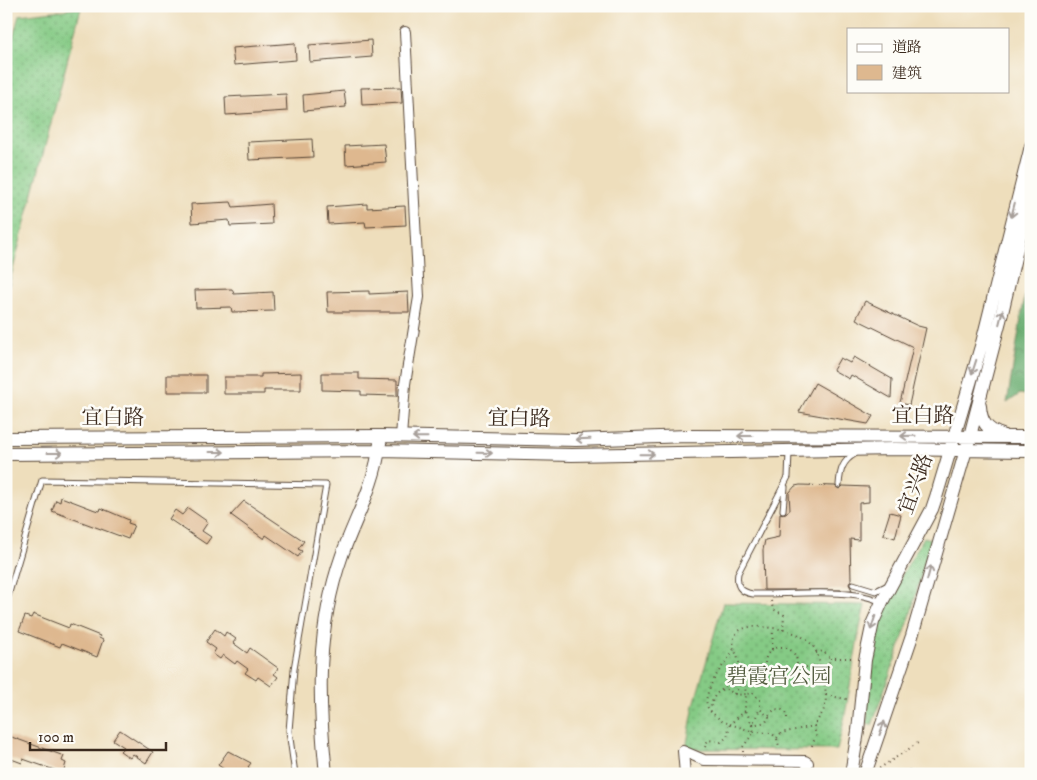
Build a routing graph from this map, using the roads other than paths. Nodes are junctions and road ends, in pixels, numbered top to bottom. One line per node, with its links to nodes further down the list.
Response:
1 (405, 32): 8 (street)
2 (1031, 146): 4 (street, 宜兴路, one-way to 4)
3 (1031, 190): 5 (street, 宜兴路, one-way to 3)
4 (965, 396): 6 (street, 宜兴路); 9 (street)
5 (980, 398): 9 (street, 宜兴路); 10 (street)
6 (953, 435): 8 (street, 宜白路, one-way to 8); 9 (street, 宜白路); 16 (street, 宜兴路)
7 (381, 436): 8 (street, 宜白路); 12 (street, 宜白路); 15 (street)
8 (402, 437)
9 (974, 437): 10 (street, 宜白路); 17 (street); 19 (street, 宜兴路)
10 (1009, 437): 11 (street, 宜白路)
11 (1031, 437)
12 (6, 438)
13 (867, 449): 14 (street, 宜白路); 16 (street, 宜白路); 22 (lane)
14 (789, 450): 15 (street, 宜白路, one-way to 14); 21 (lane)
15 (379, 451): 20 (street, 宜白路, one-way to 15); 30 (street)
16 (950, 451): 19 (street, 宜白路); 23 (street, 宜兴路)
17 (1009, 451): 18 (street, 宜白路); 19 (street, 宜白路)
18 (1031, 452)
19 (966, 453): 23 (street); 34 (street, 宜兴路, one-way to 19)
20 (6, 454)
21 (785, 484): 24 (lane); 27 (lane)
22 (839, 485)
23 (939, 487): 25 (street, 宜兴路)
24 (783, 510)
25 (894, 579): 26 (lane); 27 (street, 宜兴路)
26 (853, 584)
27 (882, 602): 33 (street, 宜兴路, one-way to 33)
28 (6, 603): 29 (lane)
29 (295, 774)
30 (326, 774)
31 (685, 774): 32 (street)
32 (806, 774)
33 (851, 774)
34 (865, 774)

